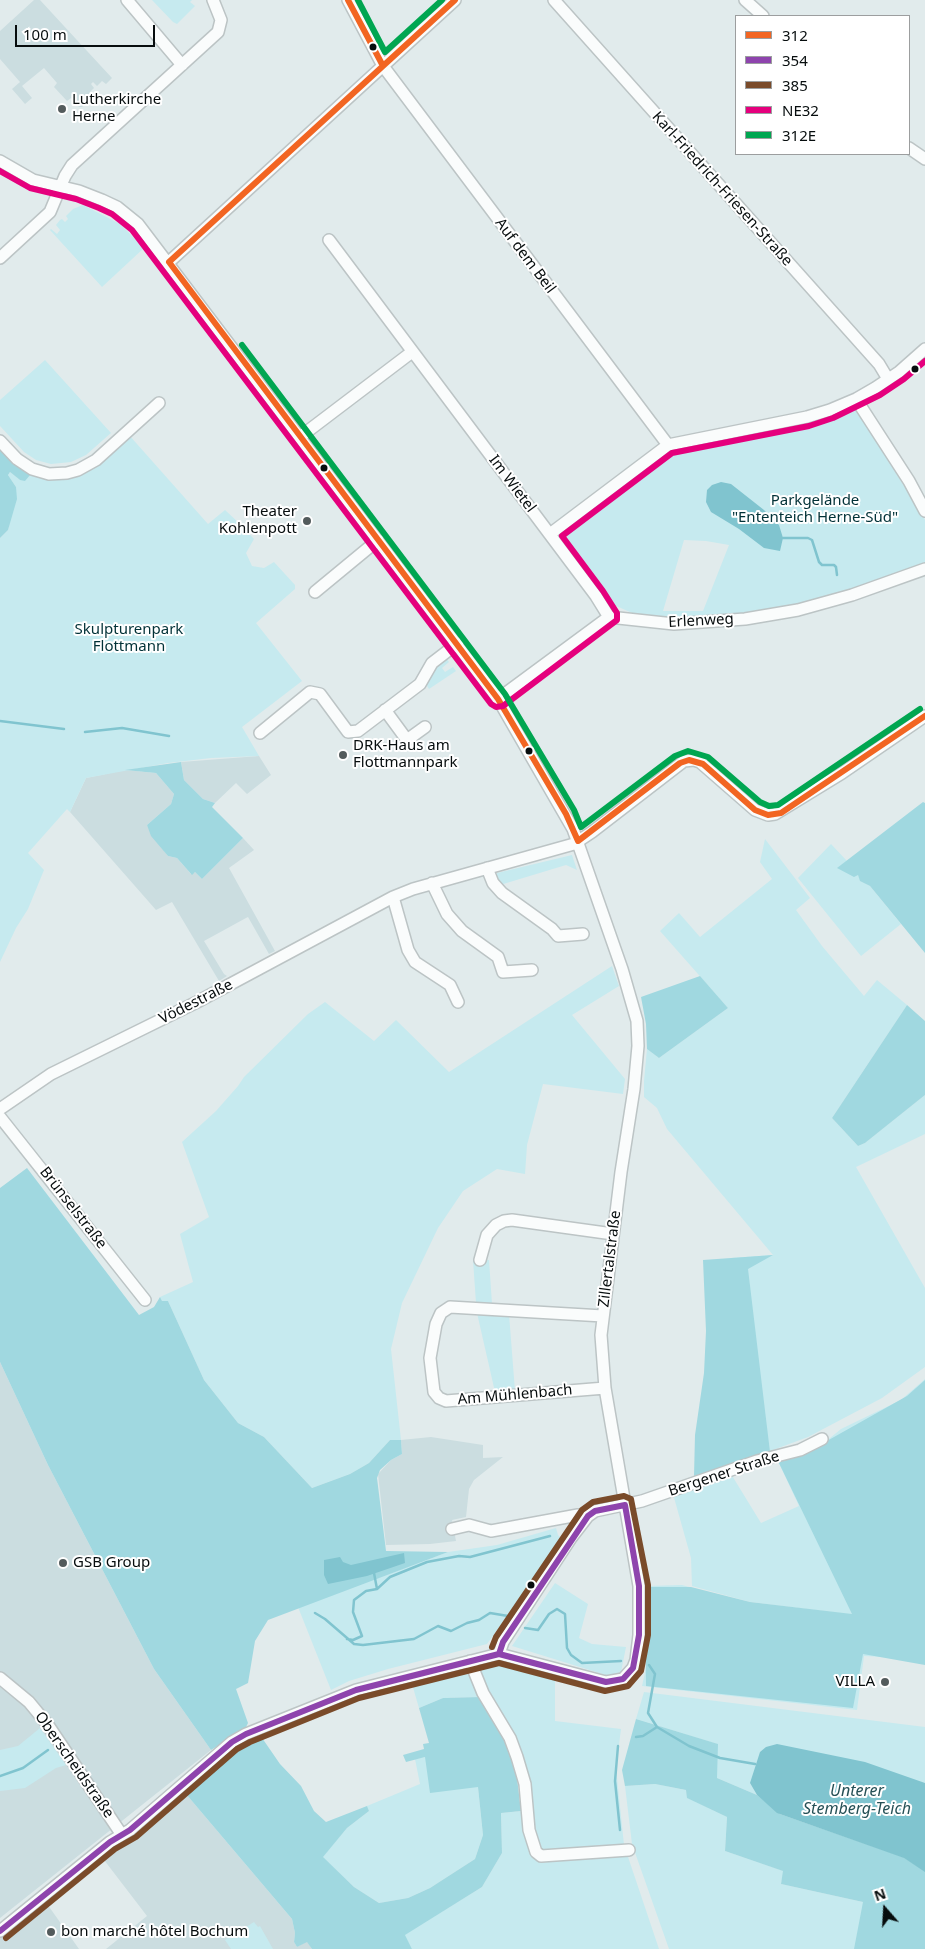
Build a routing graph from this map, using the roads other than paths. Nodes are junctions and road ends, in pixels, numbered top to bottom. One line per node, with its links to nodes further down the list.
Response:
1 (126, 0): 8 (street)
2 (213, 0): 8 (street)
3 (348, 0): 9 (street, Auf dem Beil)
4 (455, 0): 9 (street)
5 (554, 0): 19 (street, Karl-Friedrich-Friesen-Straße)
6 (745, 0): 7 (street)
7 (762, 15)
8 (182, 65): 13 (street)
9 (383, 66): 16 (street); 24 (street, Auf dem Beil)
10 (910, 149): 11 (street)
11 (925, 159)
12 (0, 161): 13 (street, Zillertalstraße)
13 (60, 186): 15 (street); 16 (street, Zillertalstraße)
14 (329, 240): 18 (street, Im Wietel)
15 (0, 258)
16 (169, 262): 22 (street, Zillertalstraße)
17 (925, 348): 19 (street)
18 (412, 352): 22 (street); 26 (street, Im Wietel)
19 (888, 379): 20 (street)
20 (856, 399): 24 (street); 25 (street)
21 (159, 402): 23 (street)
22 (300, 437): 27 (street, Zillertalstraße)
23 (0, 441)
24 (668, 445): 26 (street)
25 (925, 511)
26 (550, 534): 30 (street, Im Wietel)
27 (378, 540): 29 (street); 31 (street, Zillertalstraße)
28 (925, 569): 30 (street, Erlenweg)
29 (316, 592)
30 (609, 617): 32 (street)
31 (458, 643): 32 (street, Zillertalstraße); 33 (street)
32 (498, 699): 37 (street, Zillertalstraße)
33 (385, 710): 35 (street); 36 (street)
34 (925, 716): 37 (street, Vödestraße)
35 (425, 726)
36 (260, 732)
37 (578, 841): 38 (street, Vödestraße); 46 (street, Zillertalstraße)
38 (487, 868): 39 (street, Vödestraße); 41 (street)
39 (432, 883): 40 (street, Vödestraße); 42 (street)
40 (394, 897): 43 (street); 44 (street, Vödestraße)
41 (583, 934)
42 (532, 970)
43 (458, 1002)
44 (0, 1109)
45 (0, 1117): 48 (street, Brünselstraße)
46 (613, 1234): 47 (street); 49 (street, Zillertalstraße)
47 (480, 1260)
48 (145, 1300)
49 (603, 1316): 50 (street, Zillertalstraße); 50 (street, Am Mühlenbach)
50 (605, 1388): 52 (street, Zillertalstraße)
51 (822, 1439): 52 (street, Bergener Straße)
52 (625, 1505): 53 (street); 55 (street, Zillertalstraße)
53 (588, 1516): 54 (street); 55 (street)
54 (452, 1529)
55 (499, 1654): 56 (street)
56 (470, 1661): 58 (street); 59 (street)
57 (0, 1678): 58 (street, Oberscheidstraße)
58 (122, 1835): 60 (street)
59 (629, 1850)
60 (0, 1931)

